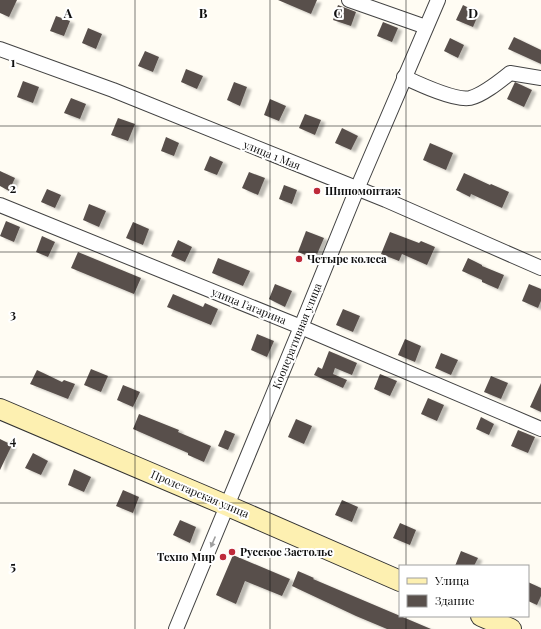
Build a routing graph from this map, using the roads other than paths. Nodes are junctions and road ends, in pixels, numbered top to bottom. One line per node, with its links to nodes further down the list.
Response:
1 (349, 0): 3 (street)
2 (438, 0): 3 (street, Кооперативная улица)
3 (426, 28): 5 (street, Кооперативная улица)
4 (0, 49): 7 (street, улица 1 Мая)
5 (404, 77): 6 (street); 7 (street, Кооперативная улица)
6 (541, 78)
7 (357, 189): 9 (street, улица 1 Мая); 10 (street, Кооперативная улица)
8 (0, 205): 10 (street, улица Гагарина)
9 (541, 268)
10 (301, 327): 12 (street, улица Гагарина); 13 (street, Кооперативная улица)
11 (0, 409): 13 (main road, Пролетарская улица)
12 (541, 429)
13 (228, 506): 14 (main road, Пролетарская улица); 16 (street, Кооперативная улица, one-way to 16)
14 (399, 581)
15 (483, 617): 17 (main road)
16 (176, 629)
17 (511, 629)

